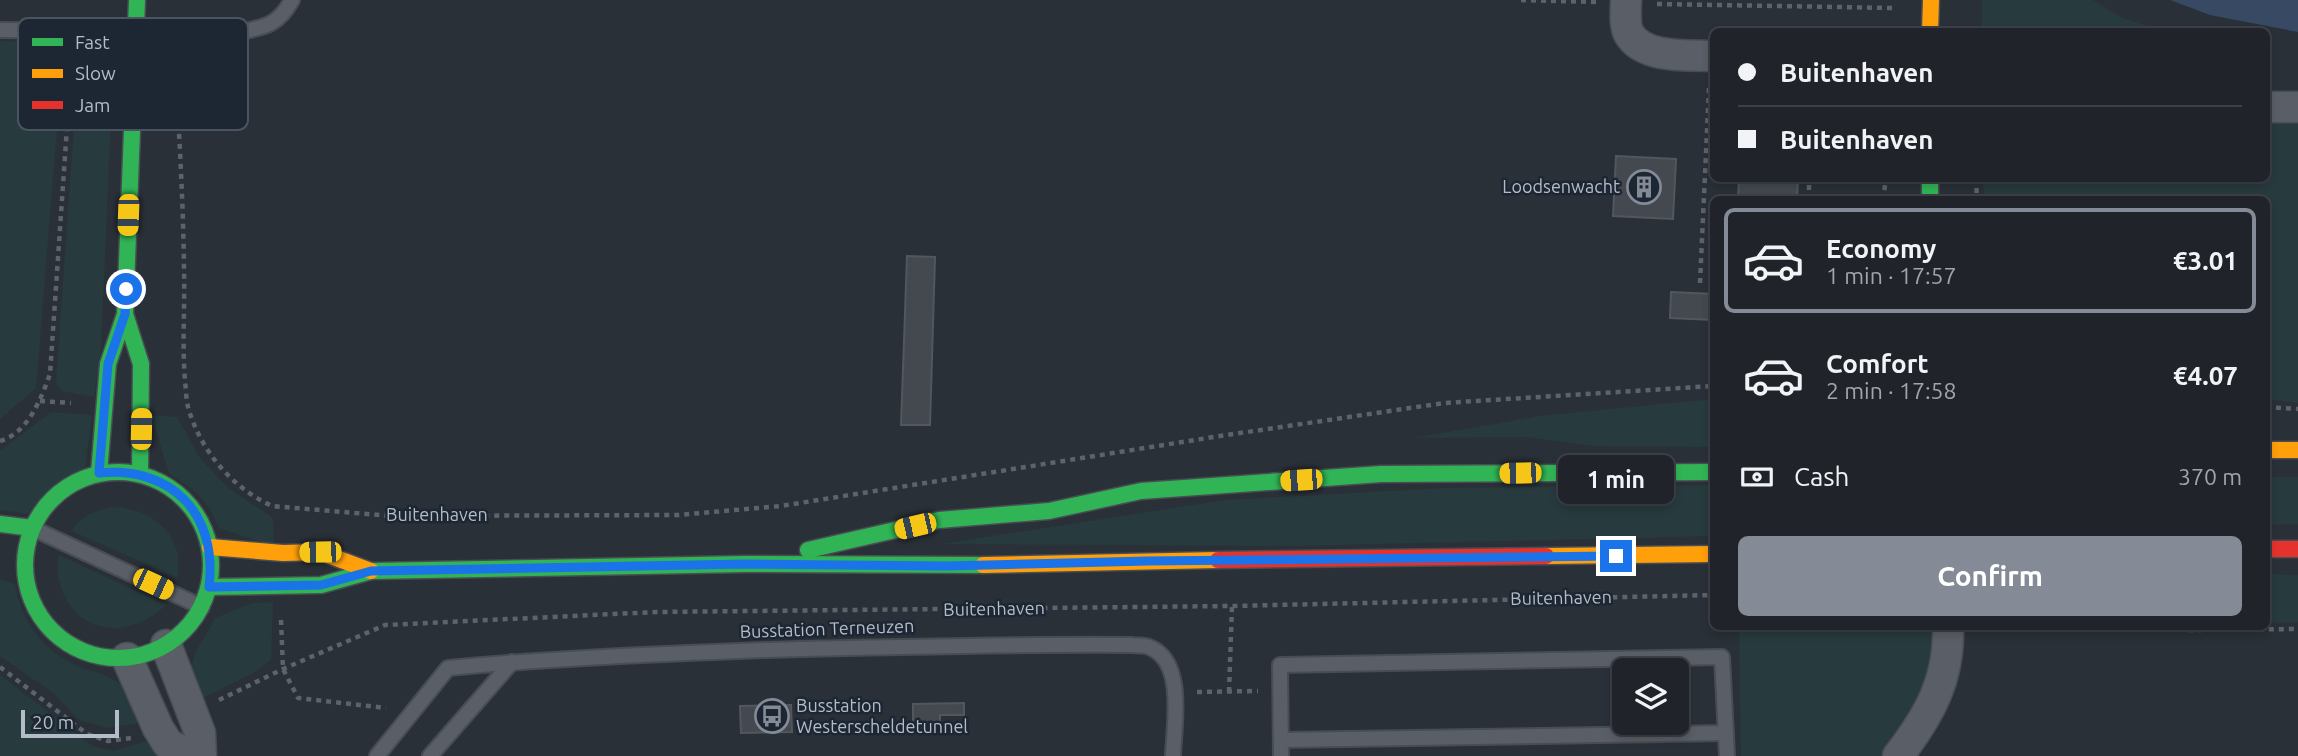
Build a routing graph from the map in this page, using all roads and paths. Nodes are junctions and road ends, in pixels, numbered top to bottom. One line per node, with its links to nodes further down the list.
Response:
1 (137, 0): 7 (main road)
2 (292, 0): 11 (lane)
3 (1521, 0): 5 (path)
4 (1931, 0): 8 (main road)
5 (1626, 1): 6 (path); 12 (street)
6 (1894, 8)
7 (137, 18)
8 (1930, 28)
9 (0, 30): 10 (lane)
10 (18, 30)
11 (248, 30)
12 (1710, 56)
13 (1710, 94): 19 (path)
14 (2270, 107): 15 (street)
15 (2298, 107)
16 (67, 130): 24 (path)
17 (133, 130): 20 (main road)
18 (179, 130): 21 (path, Buitenhaven)
19 (1700, 283)
20 (125, 314): 28 (main road); 29 (main road)
21 (1710, 386)
22 (2270, 407): 23 (path)
23 (2298, 409)
24 (0, 441)
25 (2270, 450): 26 (main road)
26 (2298, 450)
27 (1710, 472): 36 (main road)
28 (99, 473): 29 (main road); 31 (main road)
29 (140, 474): 32 (main road)
30 (0, 524): 31 (main road)
31 (32, 528): 41 (lane); 46 (main road)
32 (210, 547): 37 (main road); 38 (main road)
33 (2270, 549): 34 (main road)
34 (2298, 549)
35 (1710, 554): 36 (main road)
36 (745, 564): 37 (main road)
37 (371, 571): 38 (main road)
38 (209, 587): 41 (main road)
39 (1710, 595): 40 (path, Buitenhaven)
40 (1233, 606): 49 (path); 50 (path, Buitenhaven)
41 (202, 607): 45 (main road)
42 (2270, 629): 43 (path)
43 (2298, 629)
44 (1948, 630): 61 (street)
45 (166, 645): 46 (main road); 55 (street)
46 (127, 658): 51 (street)
47 (512, 662): 50 (lane, Busstation Terneuzen); 57 (lane); 58 (lane, Busstation Terneuzen)
48 (0, 667): 51 (path)
49 (1229, 692)
50 (414, 711): 56 (lane, Busstation Terneuzen)
51 (158, 728): 54 (street)
52 (1726, 733): 53 (lane); 53 (lane); 60 (lane)
53 (1281, 740): 59 (lane)
54 (191, 756)
55 (201, 756)
56 (377, 756)
57 (430, 756)
58 (1173, 756)
59 (1281, 756)
60 (1727, 756)
61 (1898, 756)

